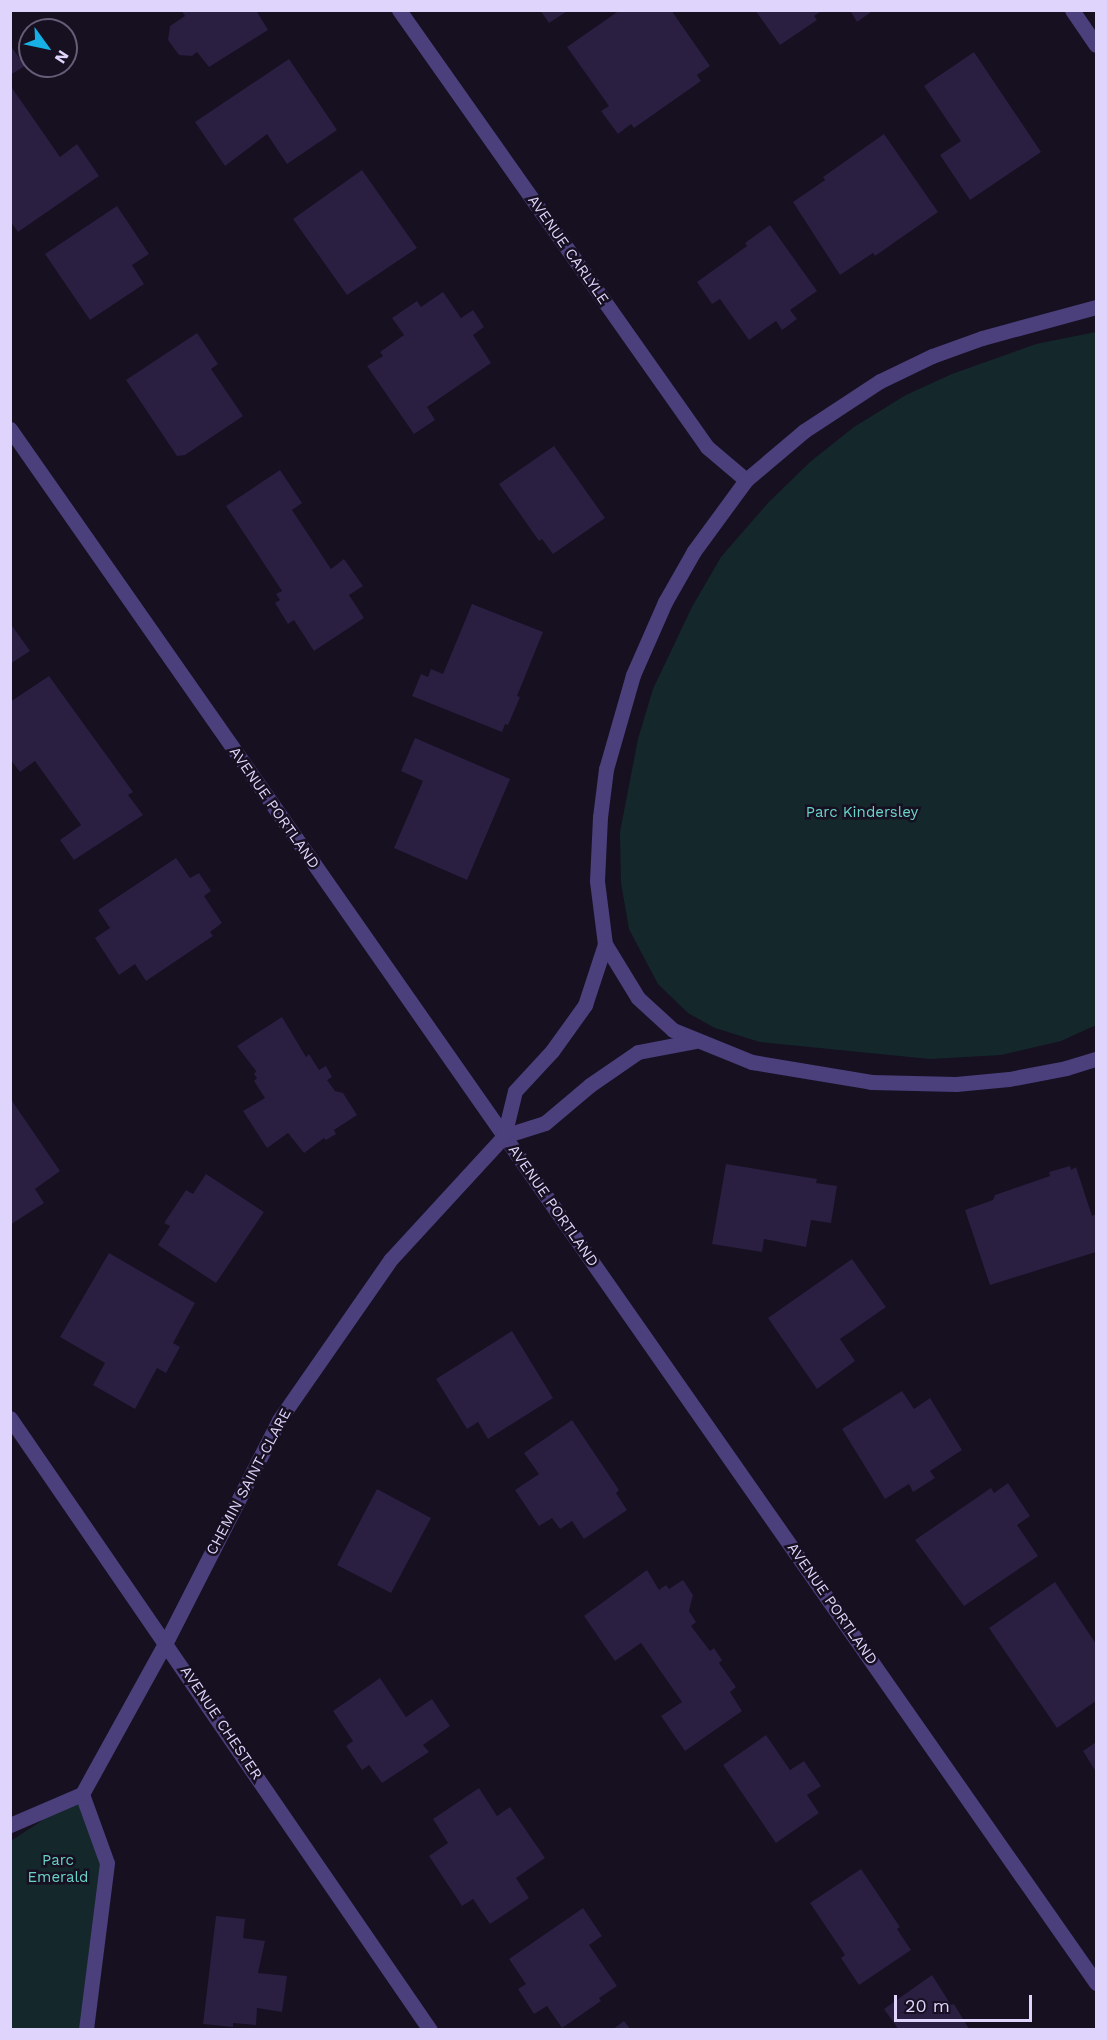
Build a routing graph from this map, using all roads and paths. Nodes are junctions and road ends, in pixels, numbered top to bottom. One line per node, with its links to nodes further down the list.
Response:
1 (399, 10): 6 (street, AVENUE CARLYLE)
2 (1072, 10): 3 (street)
3 (1096, 45)
4 (1096, 307): 6 (street, CHEMIN SAINT-CLARE)
5 (10, 429): 10 (street, AVENUE PORTLAND)
6 (746, 480): 7 (street, CHEMIN SAINT-CLARE)
7 (605, 944): 8 (street, CHEMIN SAINT-CLARE); 10 (street, CHEMIN SAINT-CLARE)
8 (695, 1041): 9 (street, CHEMIN SAINT-CLARE); 10 (street)
9 (1096, 1059)
10 (504, 1136): 12 (street, CHEMIN SAINT-CLARE); 15 (street, AVENUE PORTLAND)
11 (10, 1418): 12 (street, AVENUE CHESTER)
12 (166, 1642): 13 (street, CHEMIN SAINT-CLARE); 17 (street, AVENUE CHESTER)
13 (82, 1794): 14 (street); 16 (street)
14 (10, 1825)
15 (1096, 1983)
16 (86, 2030)
17 (430, 2030)

